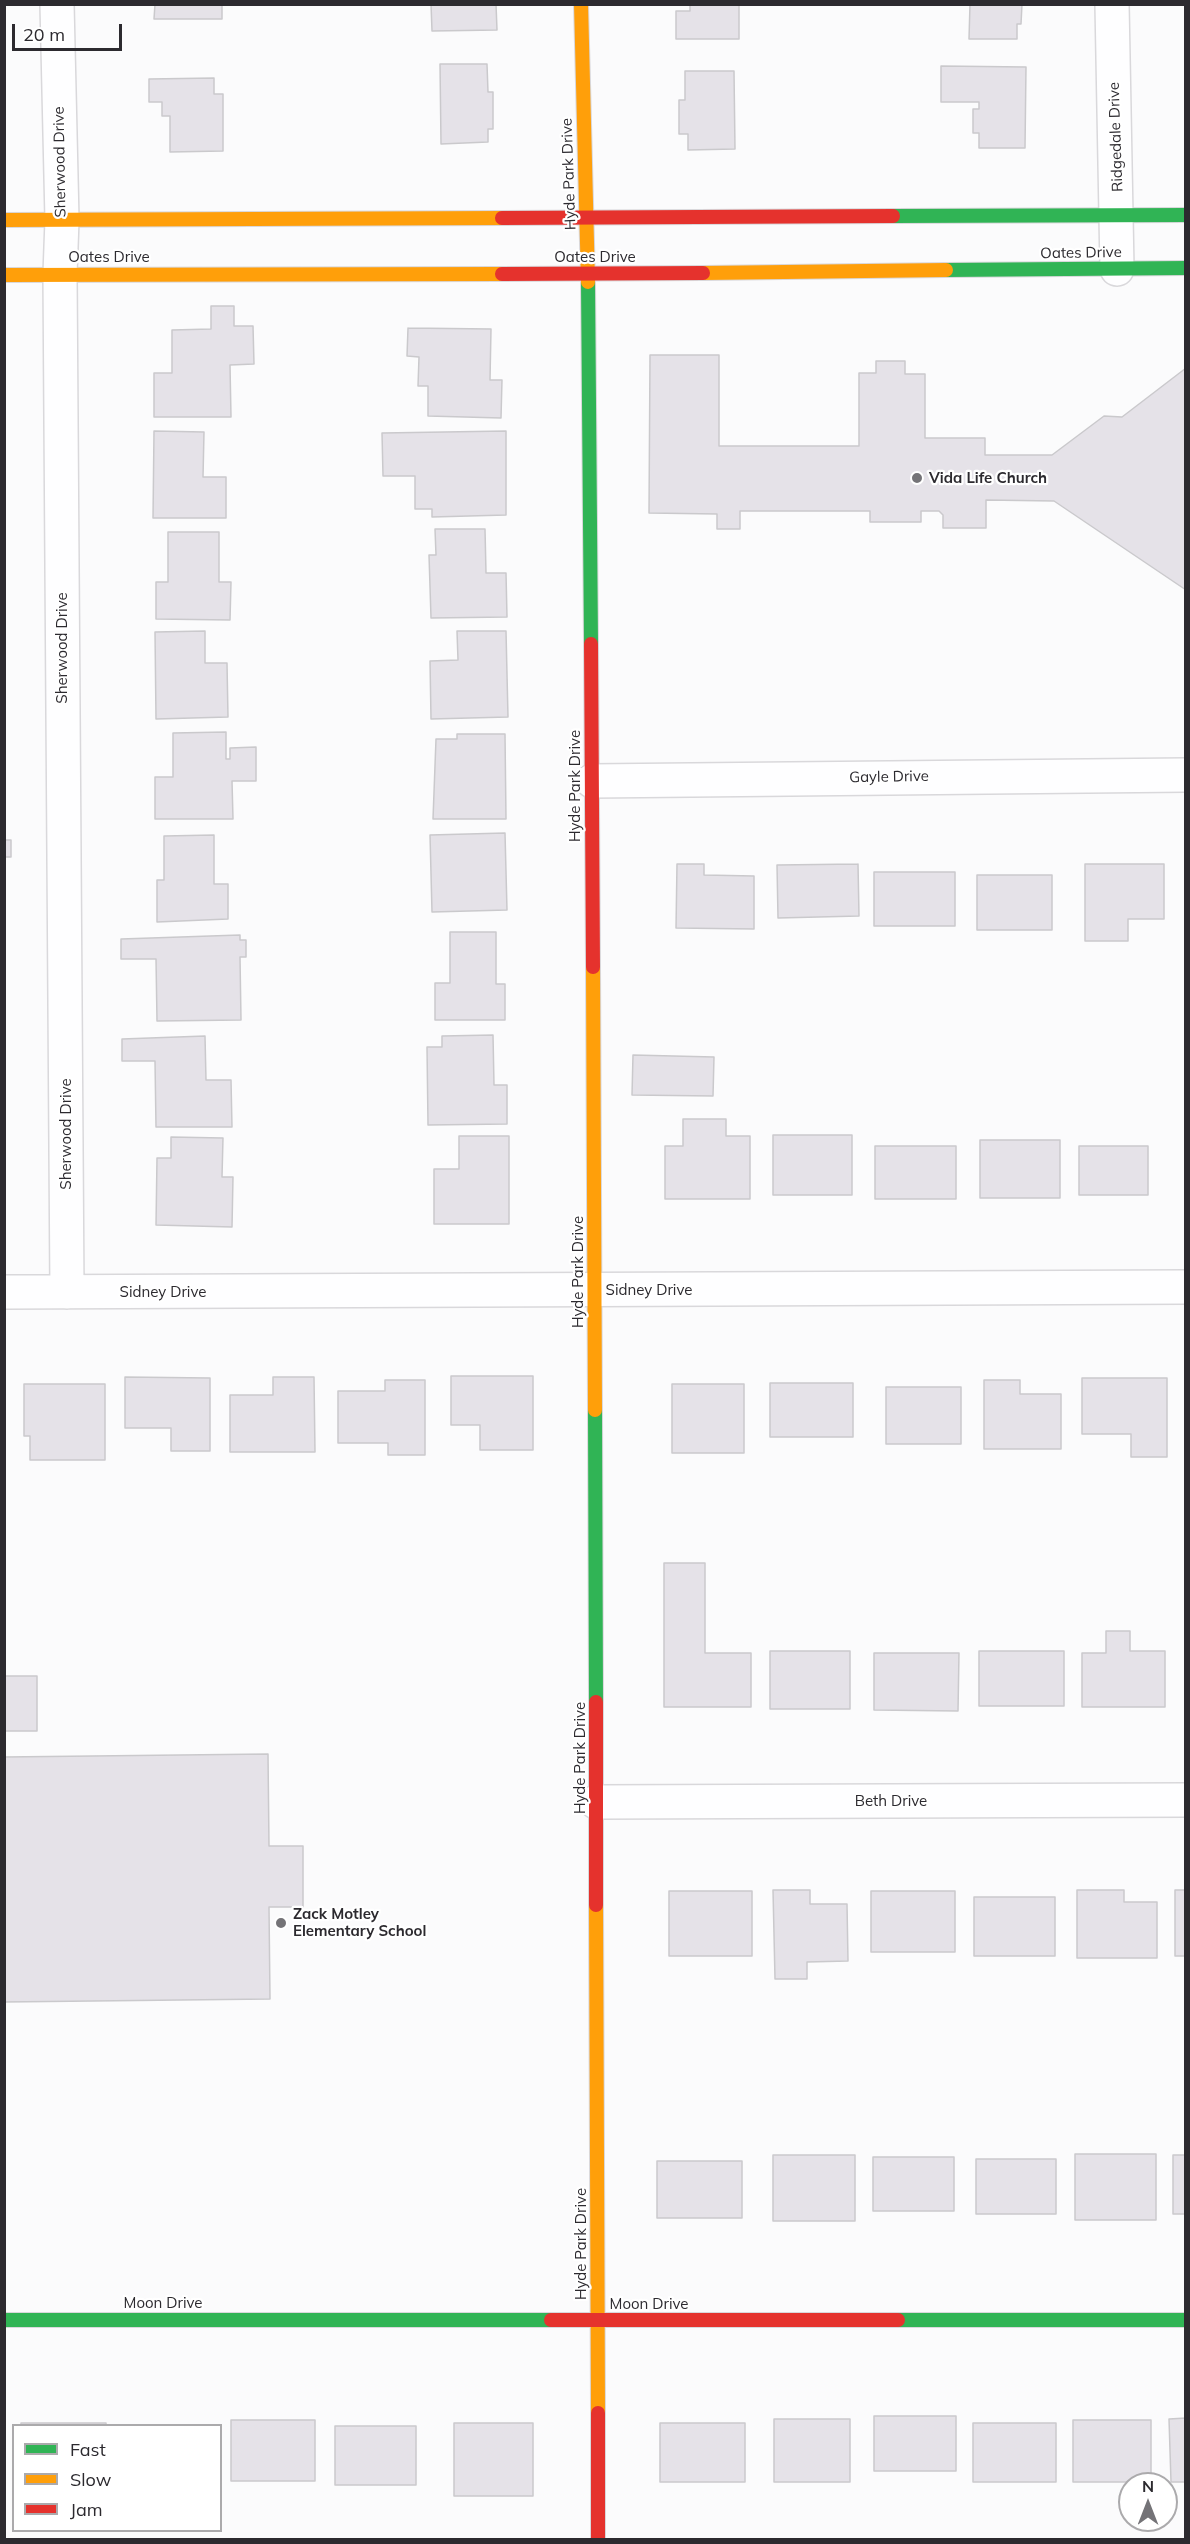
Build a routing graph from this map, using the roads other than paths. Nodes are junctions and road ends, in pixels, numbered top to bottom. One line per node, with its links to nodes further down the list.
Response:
1 (57, 4): 8 (street, Sherwood Drive)
2 (581, 4): 6 (street, Hyde Park Drive)
3 (1112, 4): 5 (street, Ridgedale Drive)
4 (1185, 215): 5 (street)
5 (1118, 216): 6 (street); 10 (street, Ridgedale Drive)
6 (586, 218): 8 (street); 12 (street, Hyde Park Drive)
7 (4, 220): 8 (street)
8 (62, 220): 11 (street, Sherwood Drive)
9 (1185, 268): 10 (street, Oates Drive)
10 (1118, 269): 12 (street, Oates Drive)
11 (60, 274): 12 (street, Oates Drive); 13 (street, Oates Drive); 19 (street, Sherwood Drive)
12 (588, 274): 15 (street, Hyde Park Drive)
13 (4, 275)
14 (1185, 775): 15 (street, Gayle Drive)
15 (592, 781): 17 (street, Hyde Park Drive)
16 (1185, 1287): 17 (street, Sidney Drive)
17 (595, 1290): 19 (street, Sidney Drive); 21 (street, Hyde Park Drive)
18 (4, 1292): 19 (street, Sidney Drive)
19 (67, 1292)
20 (1185, 1800): 21 (street, Beth Drive)
21 (596, 1803): 23 (street, Hyde Park Drive)
22 (4, 2320): 23 (street, Moon Drive)
23 (597, 2320): 24 (street, Moon Drive); 25 (street, Hyde Park Drive)
24 (1185, 2320)
25 (598, 2540)

